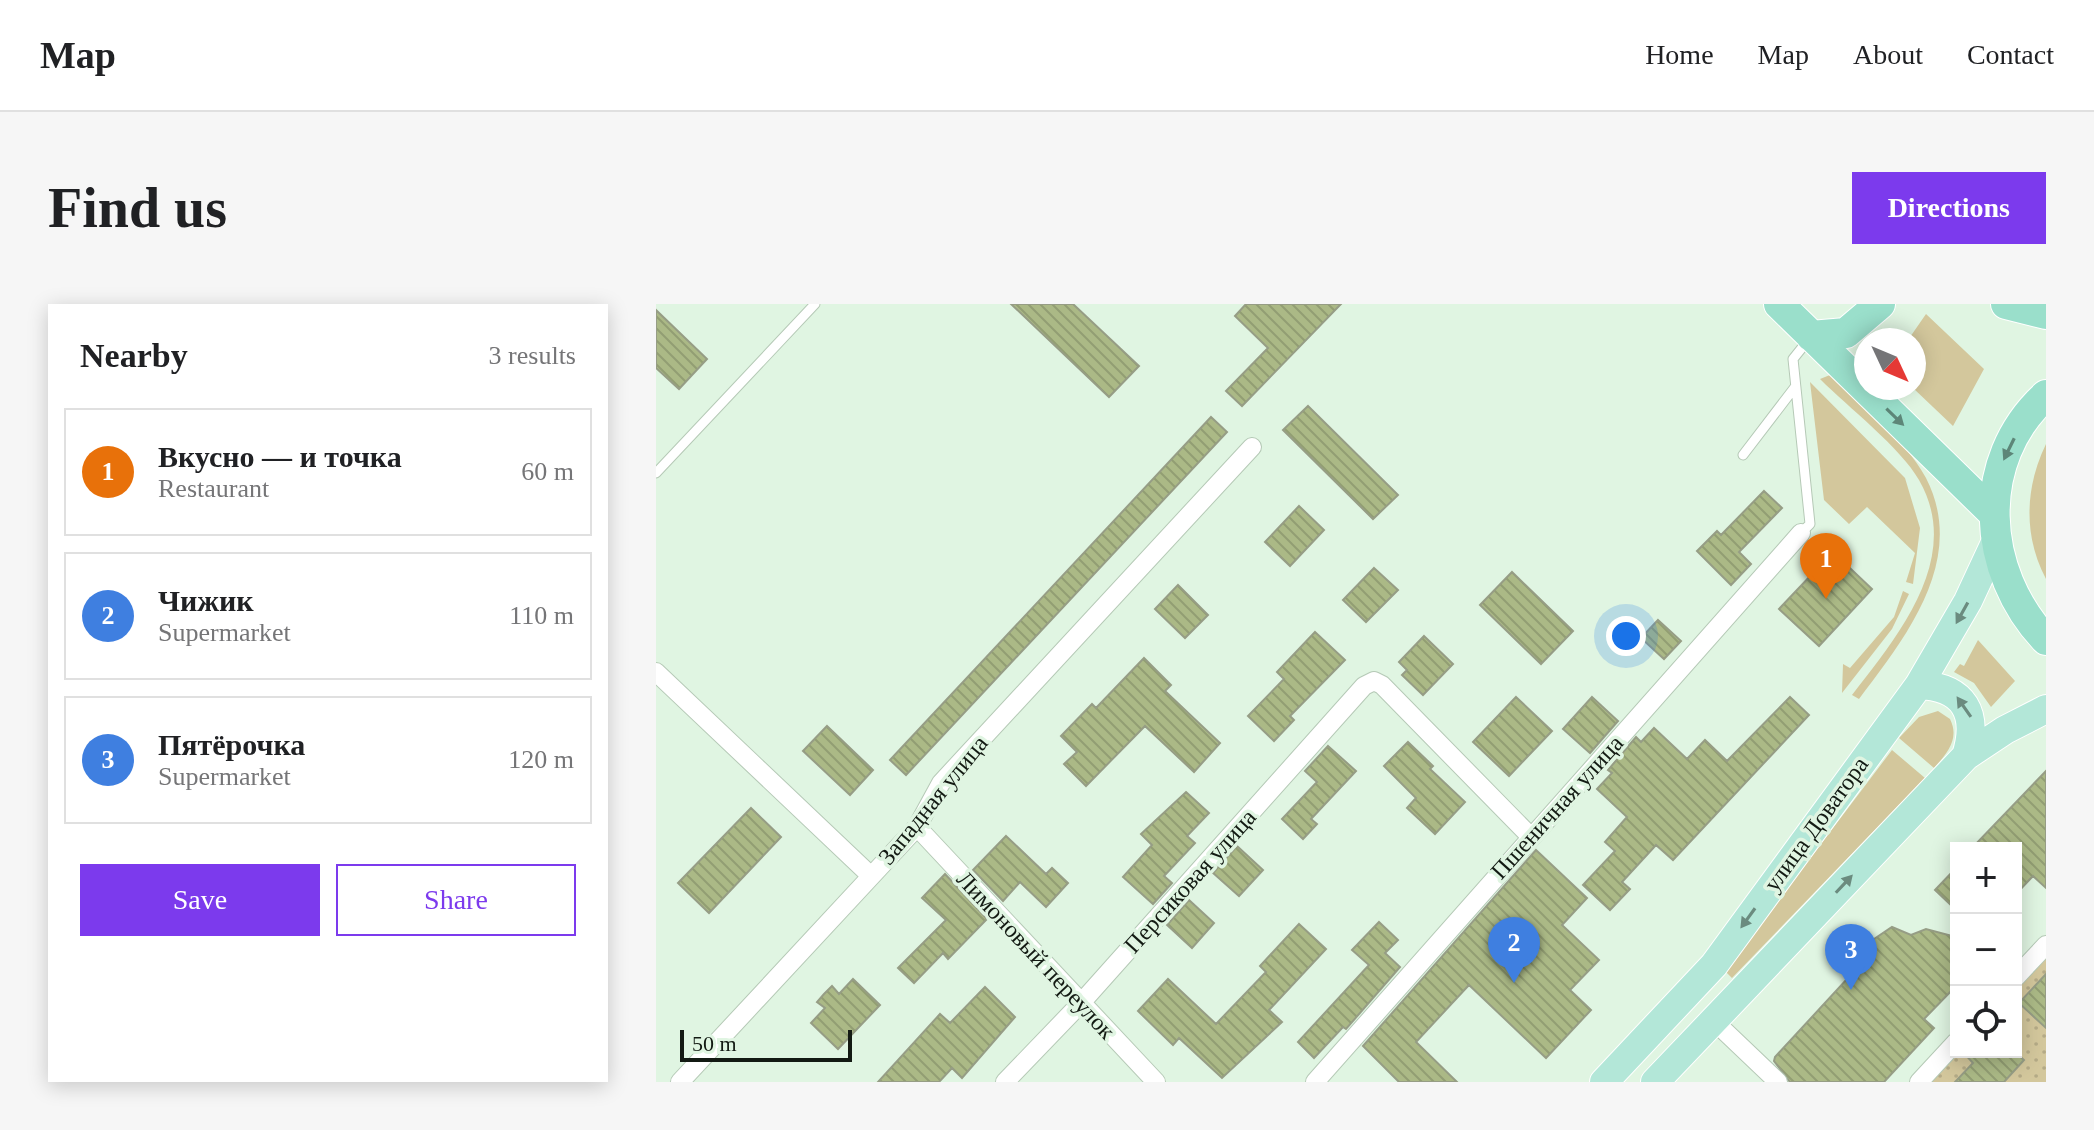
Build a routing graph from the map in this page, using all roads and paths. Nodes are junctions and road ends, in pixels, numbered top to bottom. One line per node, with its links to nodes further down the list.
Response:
1 (1779, 304): 6 (highway)
2 (1880, 304): 6 (highway)
3 (2006, 304): 5 (highway)
4 (812, 305): 11 (lane)
5 (2046, 314)
6 (1811, 336): 7 (lane); 12 (highway, one-way to 12)
7 (1795, 387): 10 (lane); 13 (lane)
8 (2046, 395): 12 (highway, one-way to 12)
9 (1252, 447): 19 (street, Западная улица)
10 (1743, 455)
11 (656, 473)
12 (1994, 528): 14 (highway); 16 (main road, улица Доватора, one-way to 16)
13 (1801, 533): 20 (street, Пшеничная улица)
14 (2046, 640)
15 (656, 672): 21 (street)
16 (1919, 685): 18 (main road, one-way to 16); 31 (main road, улица Доватора, one-way to 31)
17 (2046, 709): 18 (main road)
18 (1966, 756): 25 (main road, one-way to 18)
19 (917, 827): 21 (street, Западная улица); 24 (street, Лимоновый переулок)
20 (1530, 836): 24 (street, Персиковая улица); 30 (street, Пшеничная улица)
21 (870, 875): 27 (street, Западная улица)
22 (2046, 945): 23 (street)
23 (2022, 971)
24 (1081, 1003): 28 (street, Персиковая улица); 29 (street, Лимоновый переулок)
25 (1714, 1021): 32 (main road); 33 (street)
26 (1950, 1048): 34 (street)
27 (680, 1082)
28 (1005, 1082)
29 (1156, 1082)
30 (1315, 1082)
31 (1604, 1082)
32 (1655, 1082)
33 (1778, 1082)
34 (1919, 1082)

